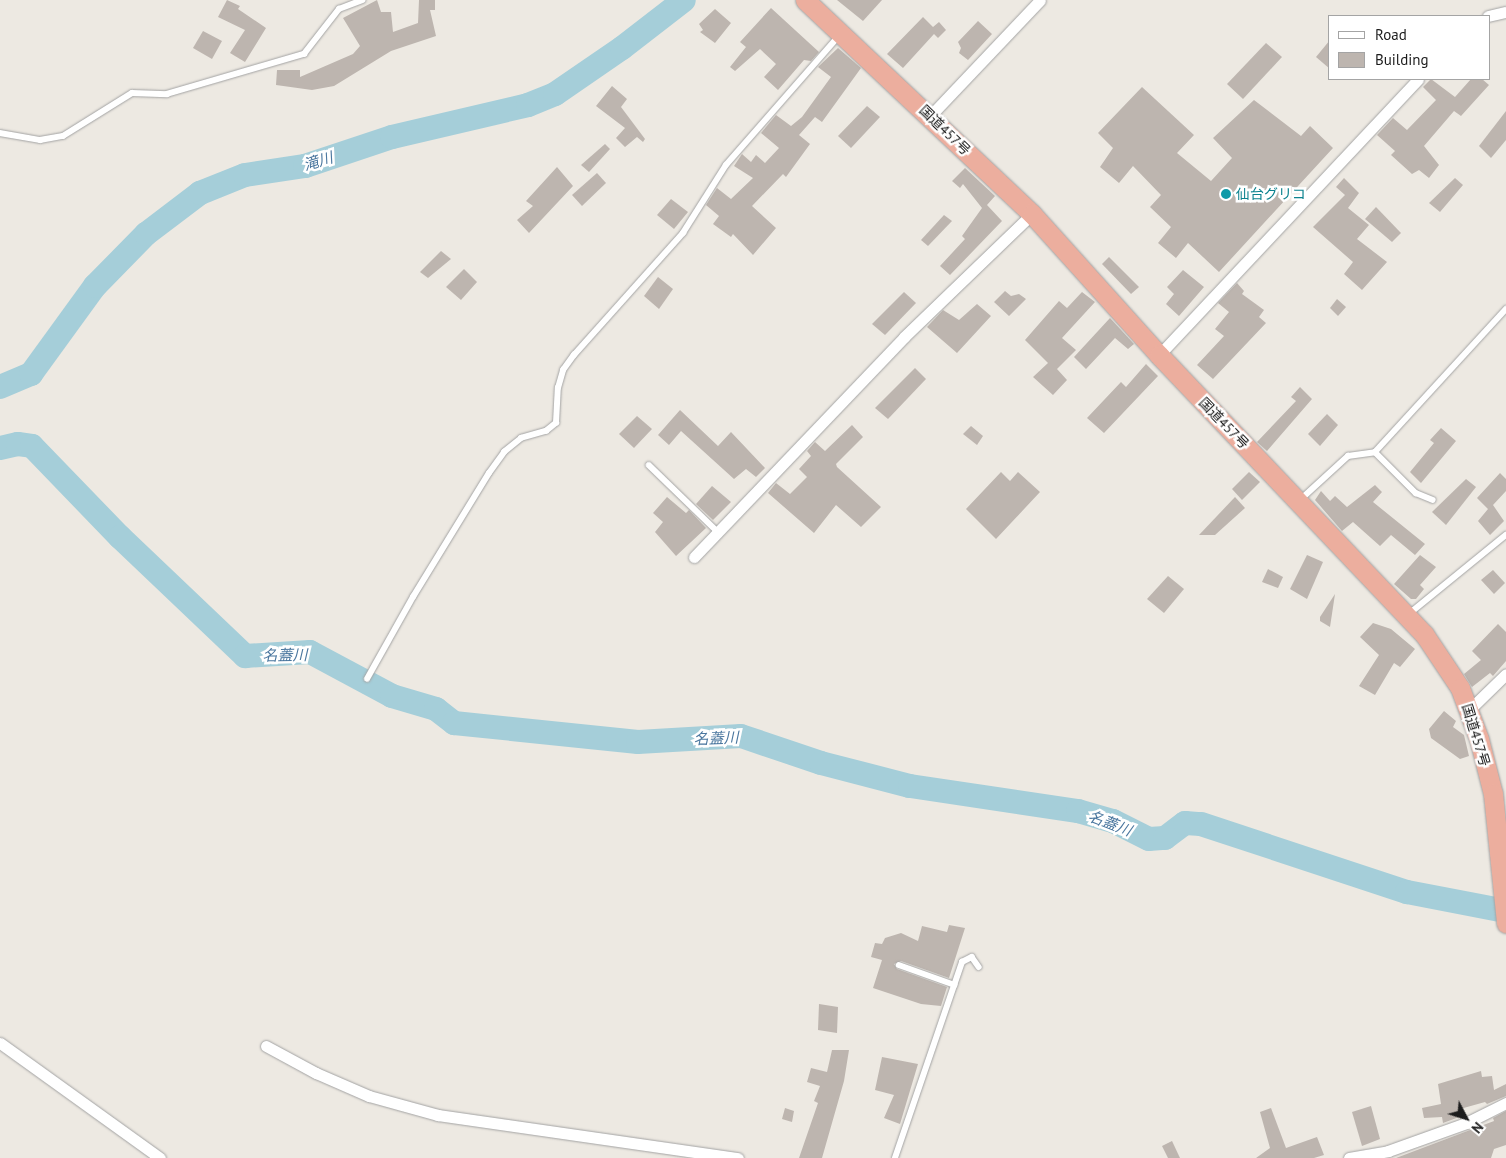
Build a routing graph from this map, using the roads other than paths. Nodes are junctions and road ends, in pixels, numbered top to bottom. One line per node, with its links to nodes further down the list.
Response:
1 (362, 0): 9 (lane)
2 (805, 0): 6 (highway, 国道457号)
3 (1040, 0): 8 (street)
4 (1506, 12): 5 (street)
5 (1491, 15)
6 (842, 33): 8 (highway, 国道457号); 22 (lane)
7 (1417, 80): 12 (street)
8 (931, 116): 10 (highway, 国道457号)
9 (0, 133)
10 (1032, 214): 12 (highway, 国道457号); 17 (street)
11 (1506, 310): 13 (lane)
12 (1159, 355): 16 (highway, 国道457号)
13 (1375, 452): 15 (lane); 16 (lane)
14 (649, 465): 17 (lane)
15 (1433, 500)
16 (1298, 501): 20 (highway, 国道457号)
17 (717, 530): 19 (street)
18 (1506, 535): 20 (lane)
19 (694, 557)
20 (1407, 616): 23 (highway, 国道457号)
21 (1506, 674): 23 (street)
22 (367, 679)
23 (1470, 710): 24 (highway, 国道457号)
24 (1502, 829): 25 (highway, 国道457号)
25 (1506, 923)
26 (899, 965): 28 (lane)
27 (979, 967): 28 (lane)
28 (955, 985): 35 (lane)
29 (0, 1043): 32 (street)
30 (266, 1046): 33 (street)
31 (1506, 1103): 36 (street)
32 (153, 1156)
33 (713, 1156): 34 (street)
34 (738, 1158)
35 (895, 1158)
36 (1349, 1158)

